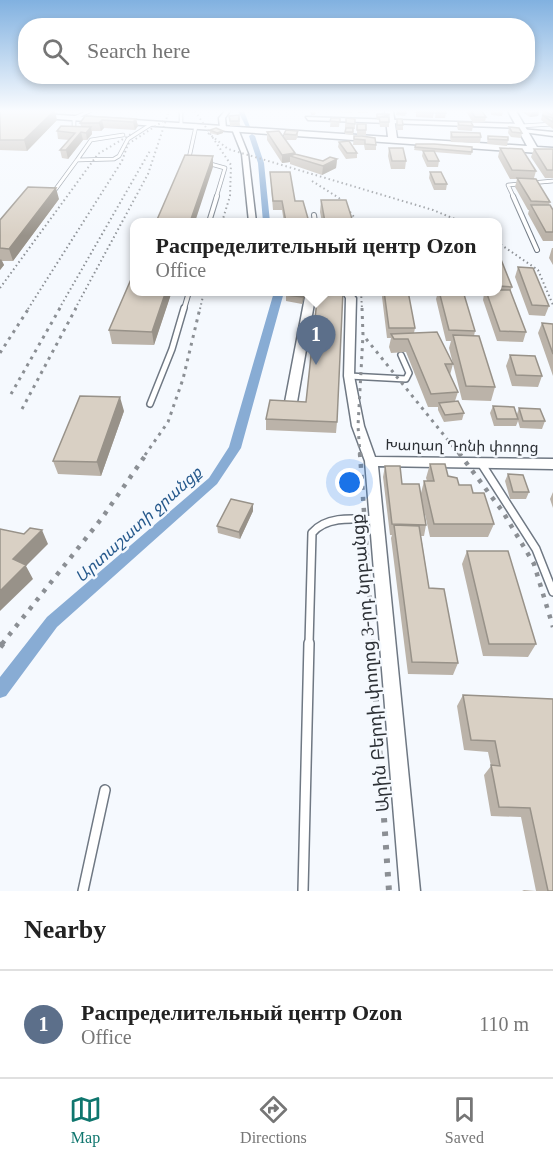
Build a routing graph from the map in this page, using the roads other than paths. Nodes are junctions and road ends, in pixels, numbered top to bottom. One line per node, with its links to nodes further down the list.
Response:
1 (82, 153): 5 (lane)
2 (118, 153): 5 (lane)
3 (190, 153): 9 (lane)
4 (244, 153): 10 (street)
5 (76, 160): 7 (lane)
6 (553, 182): 12 (lane)
7 (43, 195)
8 (314, 215): 11 (lane)
9 (210, 218)
10 (253, 218)
11 (314, 218)
12 (537, 250)
13 (188, 296): 19 (lane)
14 (310, 296): 18 (street)
15 (350, 296): 17 (street, Արին Բերդի փողոց 3-րդ նրբանցք)
16 (401, 354): 17 (lane)
17 (349, 376): 20 (street, Արին Բերդի փողոց 3-րդ նրբանցք)
18 (291, 402)
19 (150, 404)
20 (371, 460): 21 (street, Խաղաղ Դոնի փողոց); 23 (street, Արին Բերդի փողոց 3-րդ նրբանցք)
21 (480, 463): 22 (street, Խաղաղ Դոնի փողոց); 24 (lane)
22 (553, 464)
23 (376, 520): 27 (lane); 28 (street, Արին Բերդի փողոց 3-րդ նրբանցք)
24 (553, 592)
25 (105, 790): 26 (lane)
26 (83, 891)
27 (303, 891)
28 (410, 891)

